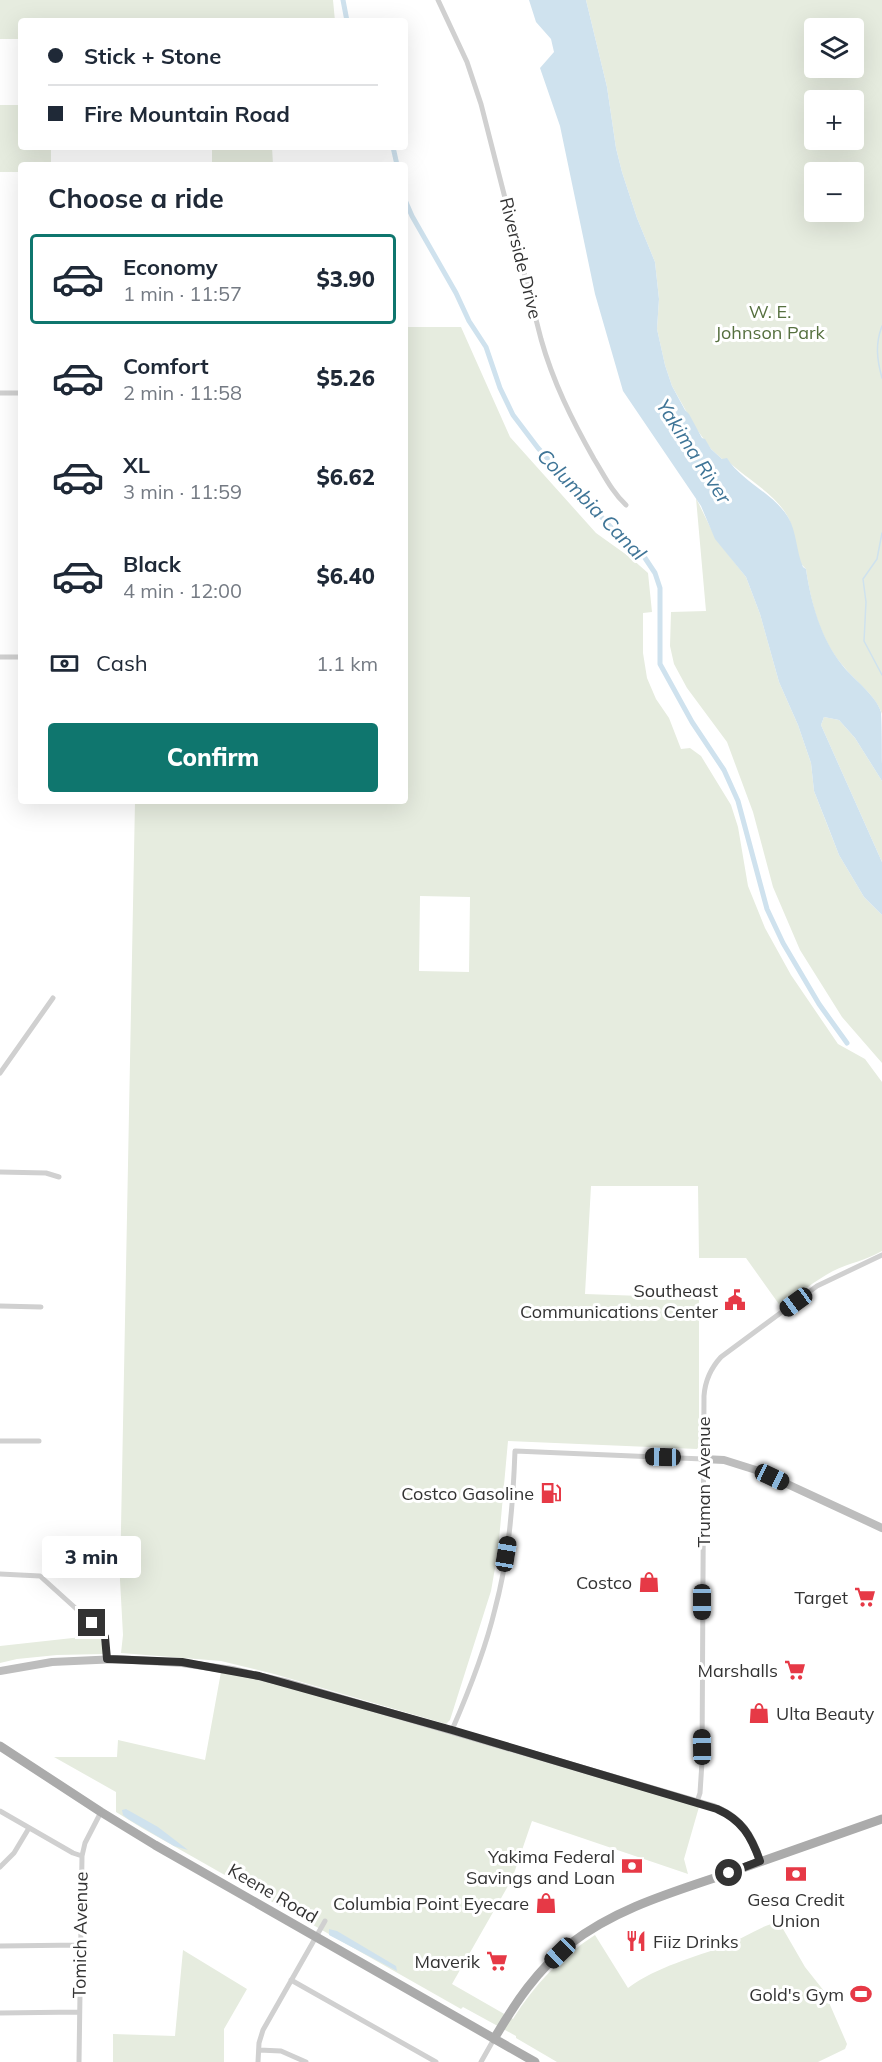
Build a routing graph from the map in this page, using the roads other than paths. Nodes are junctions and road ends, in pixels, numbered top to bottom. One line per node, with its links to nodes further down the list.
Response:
1 (438, 0): 4 (street, Riverside Drive)
2 (0, 393): 3 (street)
3 (18, 393)
4 (626, 505)
5 (0, 657): 6 (street)
6 (18, 657)
7 (53, 998): 8 (street)
8 (0, 1073)
9 (0, 1172): 10 (street)
10 (59, 1177)
11 (882, 1255): 16 (street, Truman Avenue)
12 (0, 1306): 13 (street)
13 (41, 1307)
14 (0, 1441): 15 (street)
15 (39, 1441)
16 (703, 1459): 17 (street); 21 (street); 23 (street, Truman Avenue)
17 (882, 1528)
18 (0, 1574): 19 (street)
19 (107, 1659): 20 (street); 21 (street)
20 (0, 1671)
21 (452, 1730): 23 (street)
22 (0, 1746): 25 (main road, Keene Road)
23 (697, 1802): 29 (street)
24 (0, 1811): 27 (street)
25 (101, 1812): 28 (street, Tomich Avenue); 32 (main road, Keene Road)
26 (882, 1819): 29 (main road)
27 (29, 1828): 28 (street); 30 (street)
28 (81, 1856): 34 (street, Tomich Avenue)
29 (760, 1861): 38 (main road)
30 (0, 1866)
31 (325, 1921): 32 (street)
32 (317, 1937): 35 (street); 38 (main road, Keene Road)
33 (0, 1946): 34 (street)
34 (80, 1946): 36 (street, Tomich Avenue)
35 (291, 1980): 39 (street); 43 (street)
36 (80, 2012): 37 (street); 40 (street, Tomich Avenue)
37 (0, 2013)
38 (494, 2039): 44 (street); 45 (main road, Keene Road)
39 (259, 2050): 41 (street); 42 (street)
40 (79, 2062)
41 (258, 2062)
42 (306, 2062)
43 (436, 2062)
44 (481, 2062)
45 (535, 2062)

